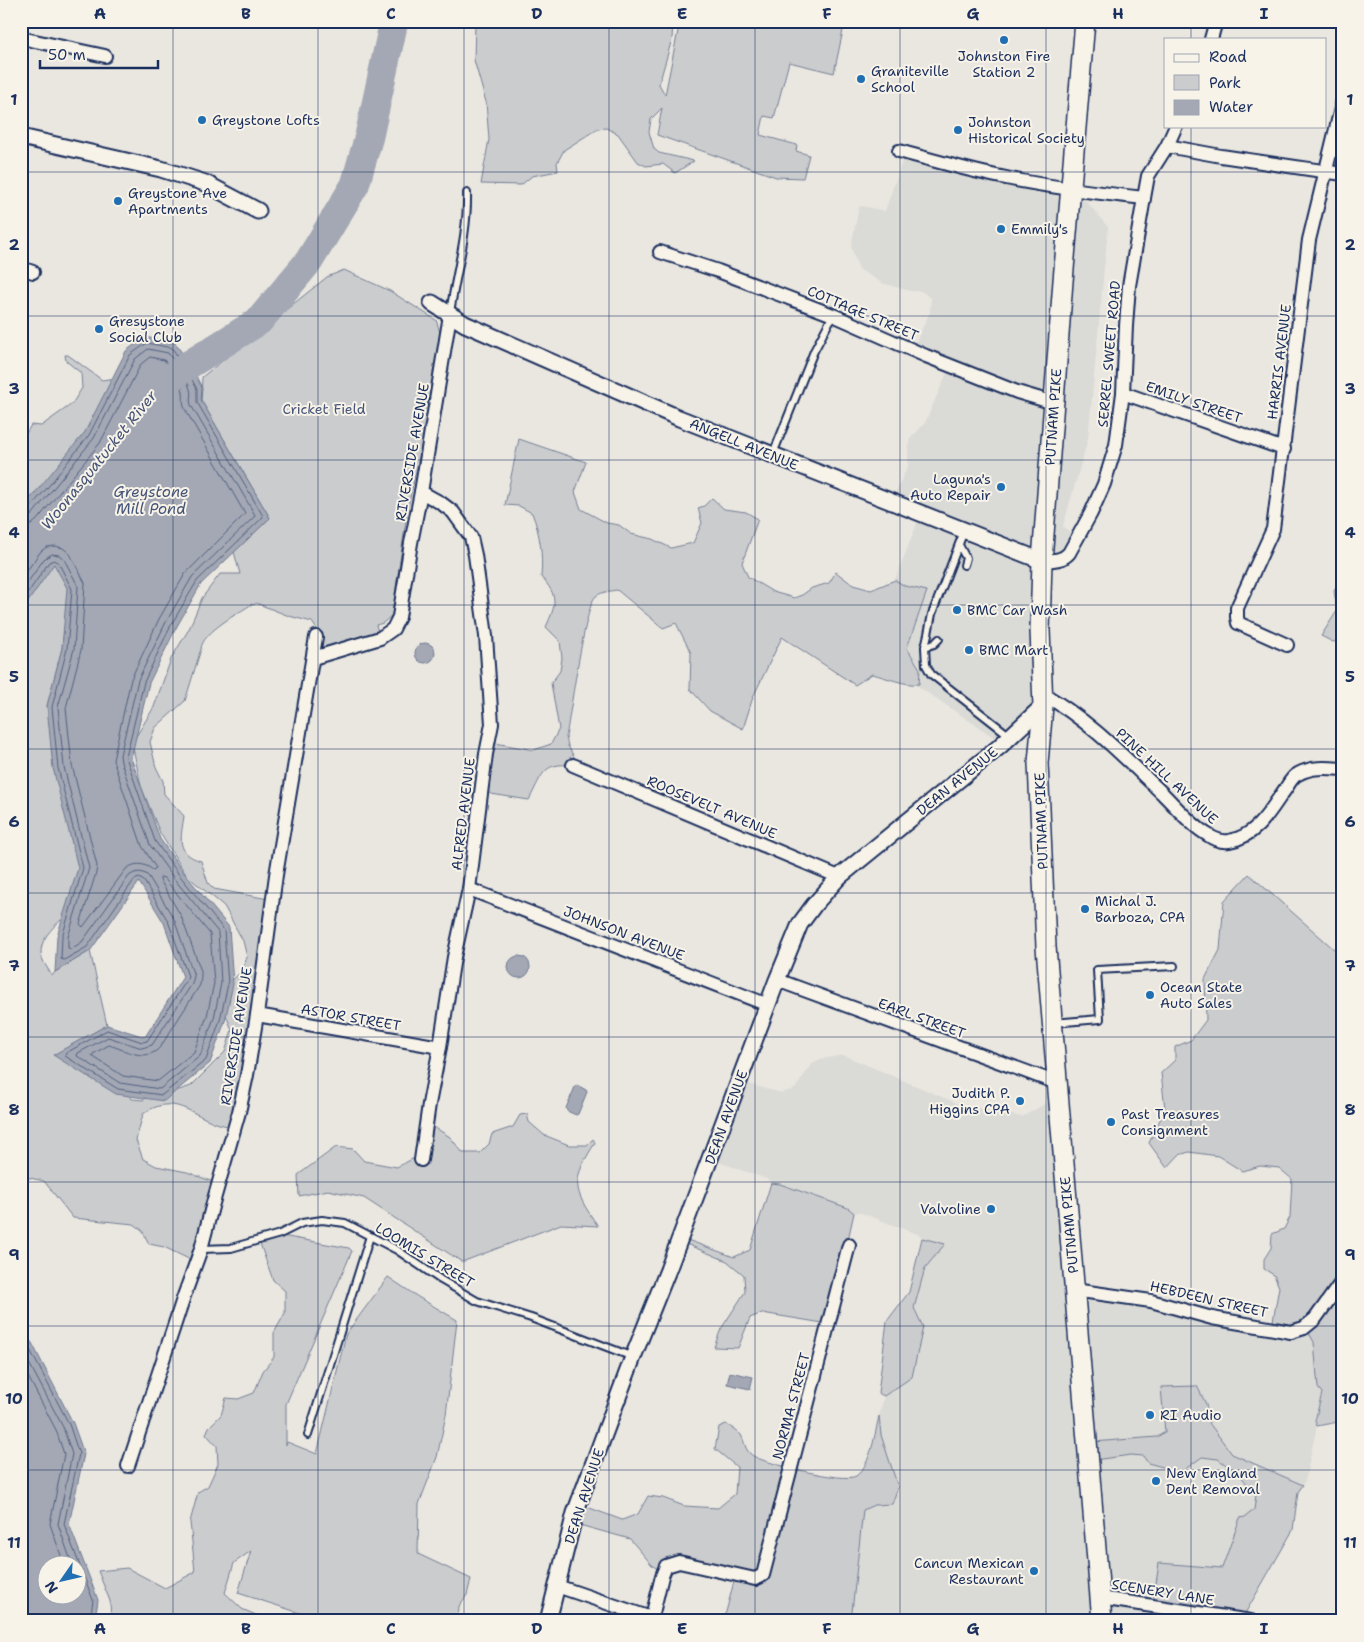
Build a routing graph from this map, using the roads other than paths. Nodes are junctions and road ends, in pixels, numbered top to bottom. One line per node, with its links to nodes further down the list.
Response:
1 (1085, 21): 13 (main road, PUTNAM PIKE)
2 (1216, 21): 4 (street)
3 (21, 38): 5 (street)
4 (1211, 38)
5 (105, 56)
6 (1343, 100): 11 (street, HARRIS AVENUE)
7 (1175, 128): 9 (street, SERREL SWEET ROAD)
8 (21, 137): 16 (street)
9 (1167, 146): 11 (street); 15 (street, SERREL SWEET ROAD)
10 (899, 151): 13 (street)
11 (1326, 171): 12 (street); 23 (street, HARRIS AVENUE)
12 (1343, 174)
13 (1071, 190): 15 (street); 22 (main road, PUTNAM PIKE)
14 (467, 193): 19 (lane, RIVERSIDE AVENUE)
15 (1144, 198): 21 (street, SERREL SWEET ROAD)
16 (258, 211)
17 (660, 252): 20 (street, COTTAGE STREET)
18 (432, 303): 19 (street, ANGELL AVENUE)
19 (450, 315): 24 (street, ANGELL AVENUE); 25 (street, RIVERSIDE AVENUE)
20 (833, 315): 22 (street, COTTAGE STREET); 24 (lane)
21 (1123, 393): 23 (street, EMILY STREET); 27 (street, SERREL SWEET ROAD)
22 (1054, 403): 27 (main road, PUTNAM PIKE)
23 (1284, 449): 31 (street, HARRIS AVENUE)
24 (773, 455): 26 (street, ANGELL AVENUE)
25 (422, 492): 33 (street, RIVERSIDE AVENUE); 39 (street, ALFRED AVENUE)
26 (961, 538): 27 (street, ANGELL AVENUE); 28 (lane); 32 (lane)
27 (1042, 561): 34 (main road, PUTNAM PIKE)
28 (964, 565)
29 (316, 637): 33 (street, RIVERSIDE AVENUE)
30 (938, 639): 32 (lane)
31 (1287, 645)
32 (925, 647): 35 (lane)
33 (313, 658): 43 (street, RIVERSIDE AVENUE)
34 (1043, 700): 35 (street, DEAN AVENUE); 37 (street, PINE HILL AVENUE); 44 (main road, PUTNAM PIKE)
35 (1011, 736): 38 (street, DEAN AVENUE)
36 (574, 765): 38 (street, ROOSEVELT AVENUE)
37 (1343, 769)
38 (839, 877): 41 (street, DEAN AVENUE)
39 (469, 889): 42 (street, JOHNSON AVENUE); 45 (street, ALFRED AVENUE)
40 (1174, 966): 44 (lane)
41 (777, 980): 42 (street, DEAN AVENUE); 46 (street, EARL STREET)
42 (768, 1005): 53 (street, DEAN AVENUE)
43 (257, 1015): 45 (street, ASTOR STREET); 50 (street, RIVERSIDE AVENUE)
44 (1052, 1023): 46 (main road, PUTNAM PIKE)
45 (440, 1047): 47 (street, ALFRED AVENUE)
46 (1057, 1083): 52 (main road, PUTNAM PIKE)
47 (421, 1160)
48 (370, 1236): 50 (lane, LOOMIS STREET); 53 (lane, LOOMIS STREET); 54 (lane)
49 (849, 1245): 58 (street, NORMA STREET)
50 (201, 1249): 55 (street, RIVERSIDE AVENUE)
51 (1343, 1280): 52 (street, HEBDEEN STREET)
52 (1074, 1290): 57 (main road, PUTNAM PIKE)
53 (633, 1357): 56 (street, DEAN AVENUE)
54 (308, 1435)
55 (128, 1466)
56 (557, 1586): 58 (street); 59 (street, DEAN AVENUE)
57 (1100, 1598): 60 (main road, PUTNAM PIKE); 61 (street, SCENERY LANE)
58 (651, 1619)
59 (548, 1621)
60 (1102, 1621)
61 (1251, 1621)

